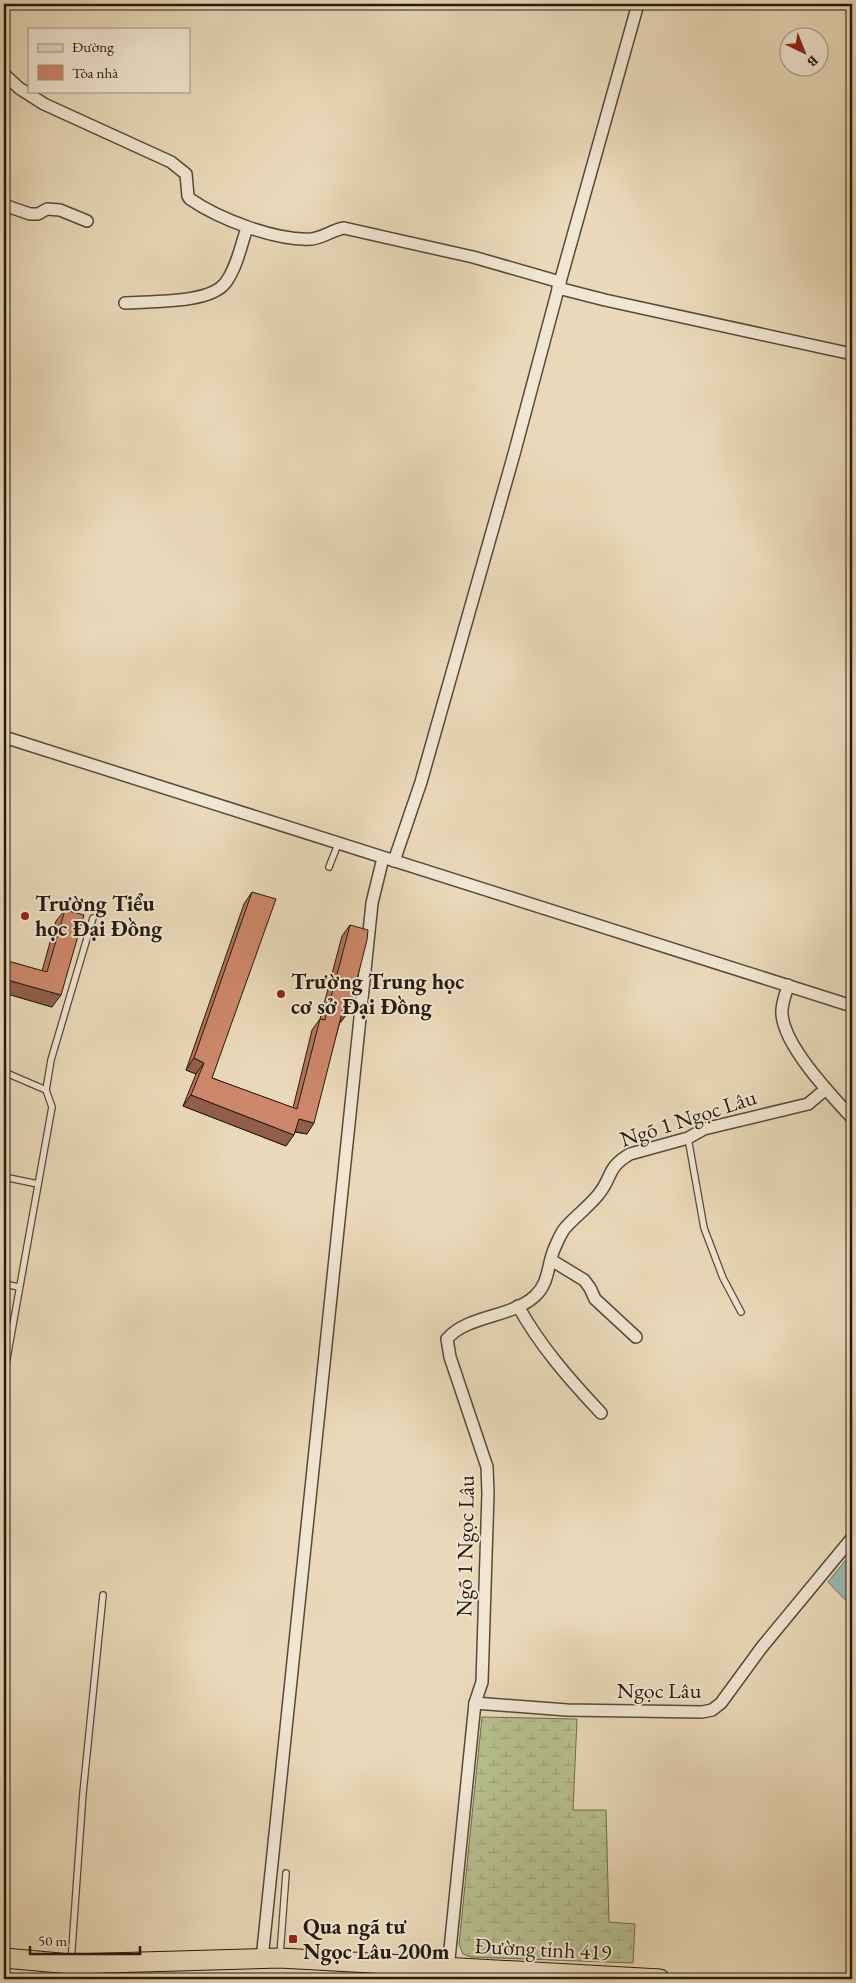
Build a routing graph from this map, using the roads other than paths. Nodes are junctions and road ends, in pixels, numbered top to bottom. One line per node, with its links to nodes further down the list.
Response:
1 (638, 4): 6 (street)
2 (4, 74): 5 (street)
3 (4, 205): 4 (street)
4 (87, 222)
5 (247, 228): 6 (street); 7 (street)
6 (559, 285): 8 (street); 11 (street)
7 (125, 303)
8 (852, 354)
9 (4, 737): 10 (street)
10 (338, 844): 11 (street); 12 (lane)
11 (388, 860): 14 (street); 36 (street)
12 (330, 867)
13 (93, 918): 18 (lane)
14 (788, 984): 15 (street); 17 (street)
15 (852, 1006)
16 (4, 1072): 18 (lane)
17 (826, 1089): 19 (street); 20 (street, Ngõ 1 Ngọc Lâu)
18 (46, 1090): 22 (lane)
19 (852, 1118)
20 (688, 1138): 23 (street, Ngõ 1 Ngọc Lâu); 27 (lane)
21 (4, 1177): 22 (lane)
22 (38, 1184): 25 (lane)
23 (551, 1260): 26 (street, Ngõ 1 Ngọc Lâu); 28 (street)
24 (4, 1284): 25 (lane)
25 (19, 1287): 29 (lane)
26 (518, 1306): 30 (street); 33 (street, Ngõ 1 Ngọc Lâu)
27 (741, 1312)
28 (636, 1337)
29 (4, 1375)
30 (601, 1413)
31 (852, 1538): 33 (street, Ngọc Lâu)
32 (103, 1595): 37 (lane)
33 (475, 1703): 38 (street)
34 (286, 1873): 36 (lane)
35 (4, 1958): 37 (main road, Đường tỉnh 419)
36 (271, 1959): 37 (main road, Đường tỉnh 419); 38 (main road, Đường tỉnh 419)
37 (71, 1964)
38 (448, 1973): 39 (main road, Đường tỉnh 419)
39 (660, 1979)

